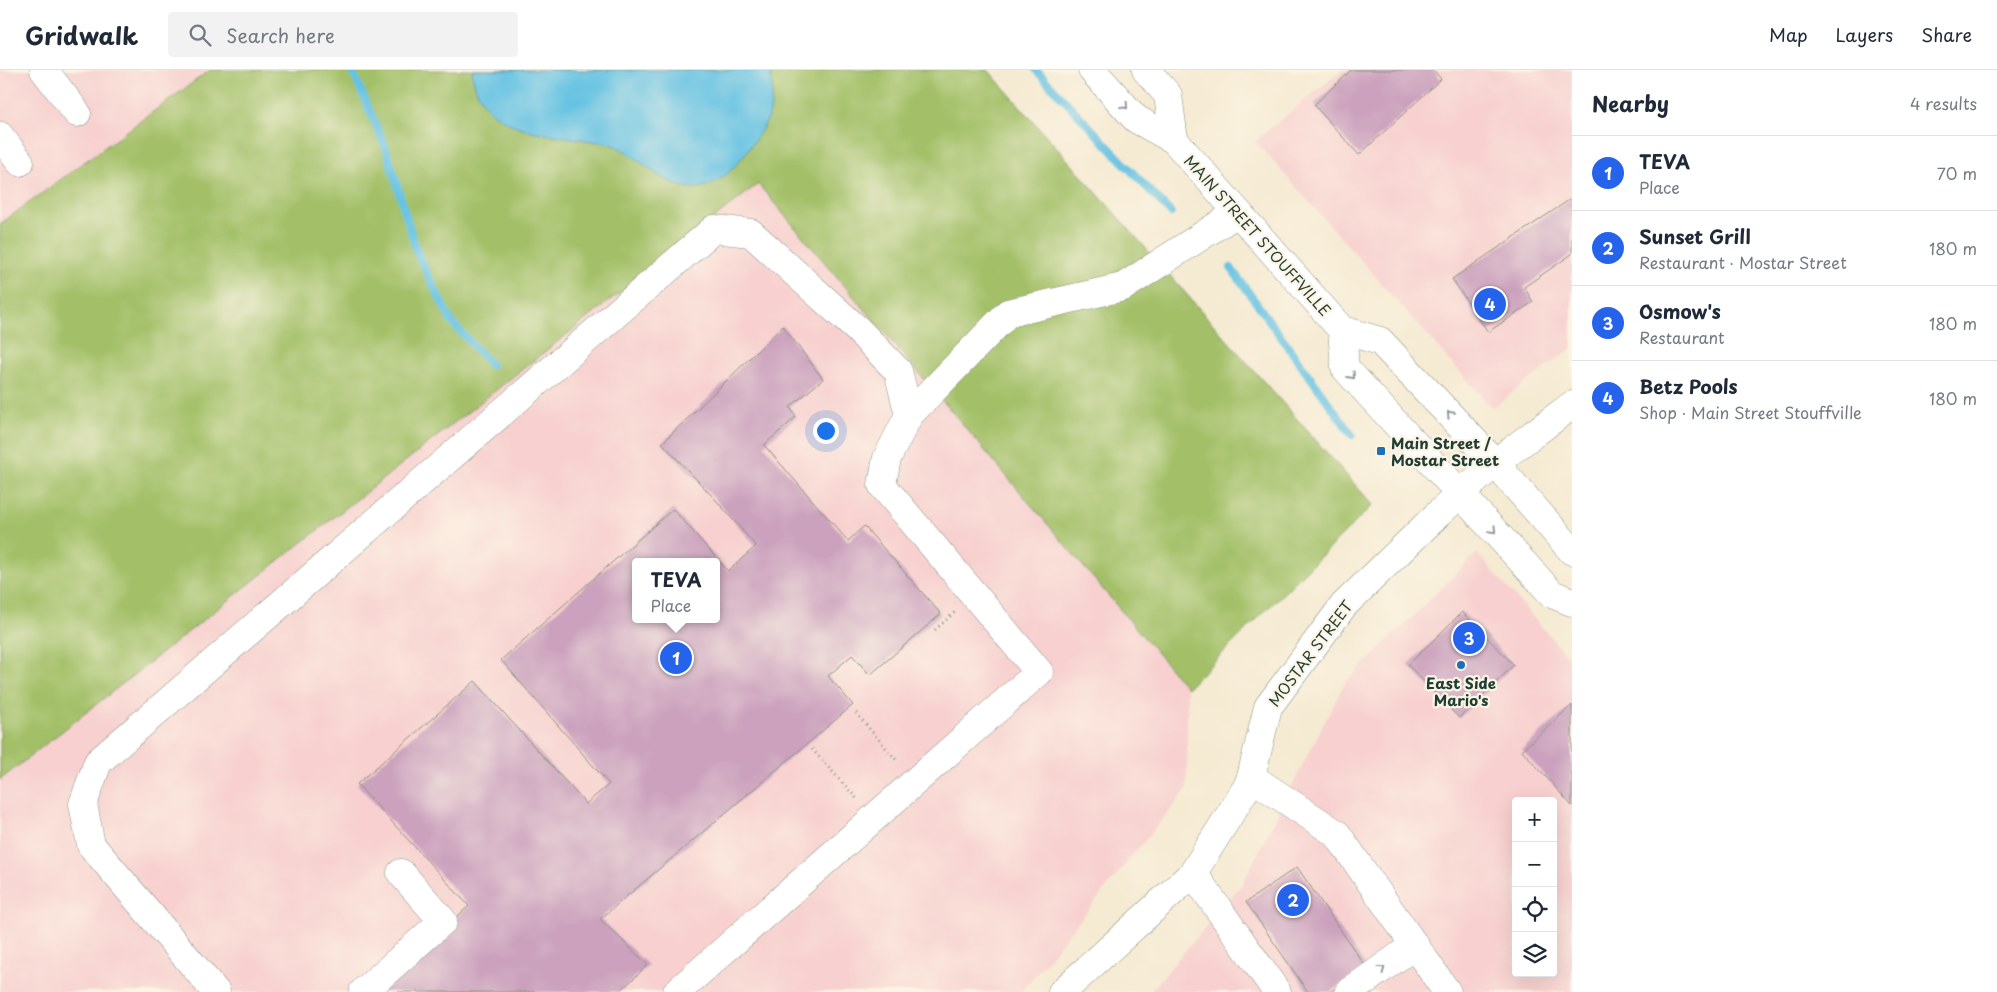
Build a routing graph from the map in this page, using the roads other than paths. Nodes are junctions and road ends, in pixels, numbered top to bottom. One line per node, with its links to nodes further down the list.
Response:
1 (44, 70): 4 (main road)
2 (1092, 70): 6 (main road, MAIN STREET STOUFFVILLE, one-way to 6)
3 (1146, 70): 6 (main road, MAIN STREET STOUFFVILLE)
4 (77, 113)
5 (0, 136): 7 (main road)
6 (1174, 140): 8 (main road, MAIN STREET STOUFFVILLE)
7 (20, 162)
8 (1237, 213): 9 (main road, MAIN STREET STOUFFVILLE); 11 (main road)
9 (1342, 330): 12 (main road, MAIN STREET STOUFFVILLE, one-way to 9); 13 (main road, MAIN STREET STOUFFVILLE, one-way to 13)
10 (1572, 405): 12 (main road, MOSTAR STREET)
11 (909, 415): 20 (main road); 22 (main road)
12 (1495, 462): 13 (main road, MOSTAR STREET); 14 (main road, MAIN STREET STOUFFVILLE)
13 (1460, 494): 15 (main road, MAIN STREET STOUFFVILLE, one-way to 15); 16 (main road, MOSTAR STREET)
14 (1572, 551)
15 (1572, 602)
16 (1251, 777): 17 (main road, MOSTAR STREET); 19 (main road)
17 (1193, 872): 23 (main road, MOSTAR STREET); 24 (main road)
18 (401, 873): 21 (main road)
19 (1415, 945): 25 (main road, one-way to 19); 26 (main road)
20 (216, 992)
21 (363, 992)
22 (677, 992)
23 (1062, 992)
24 (1277, 992)
25 (1349, 992)
26 (1447, 992)

